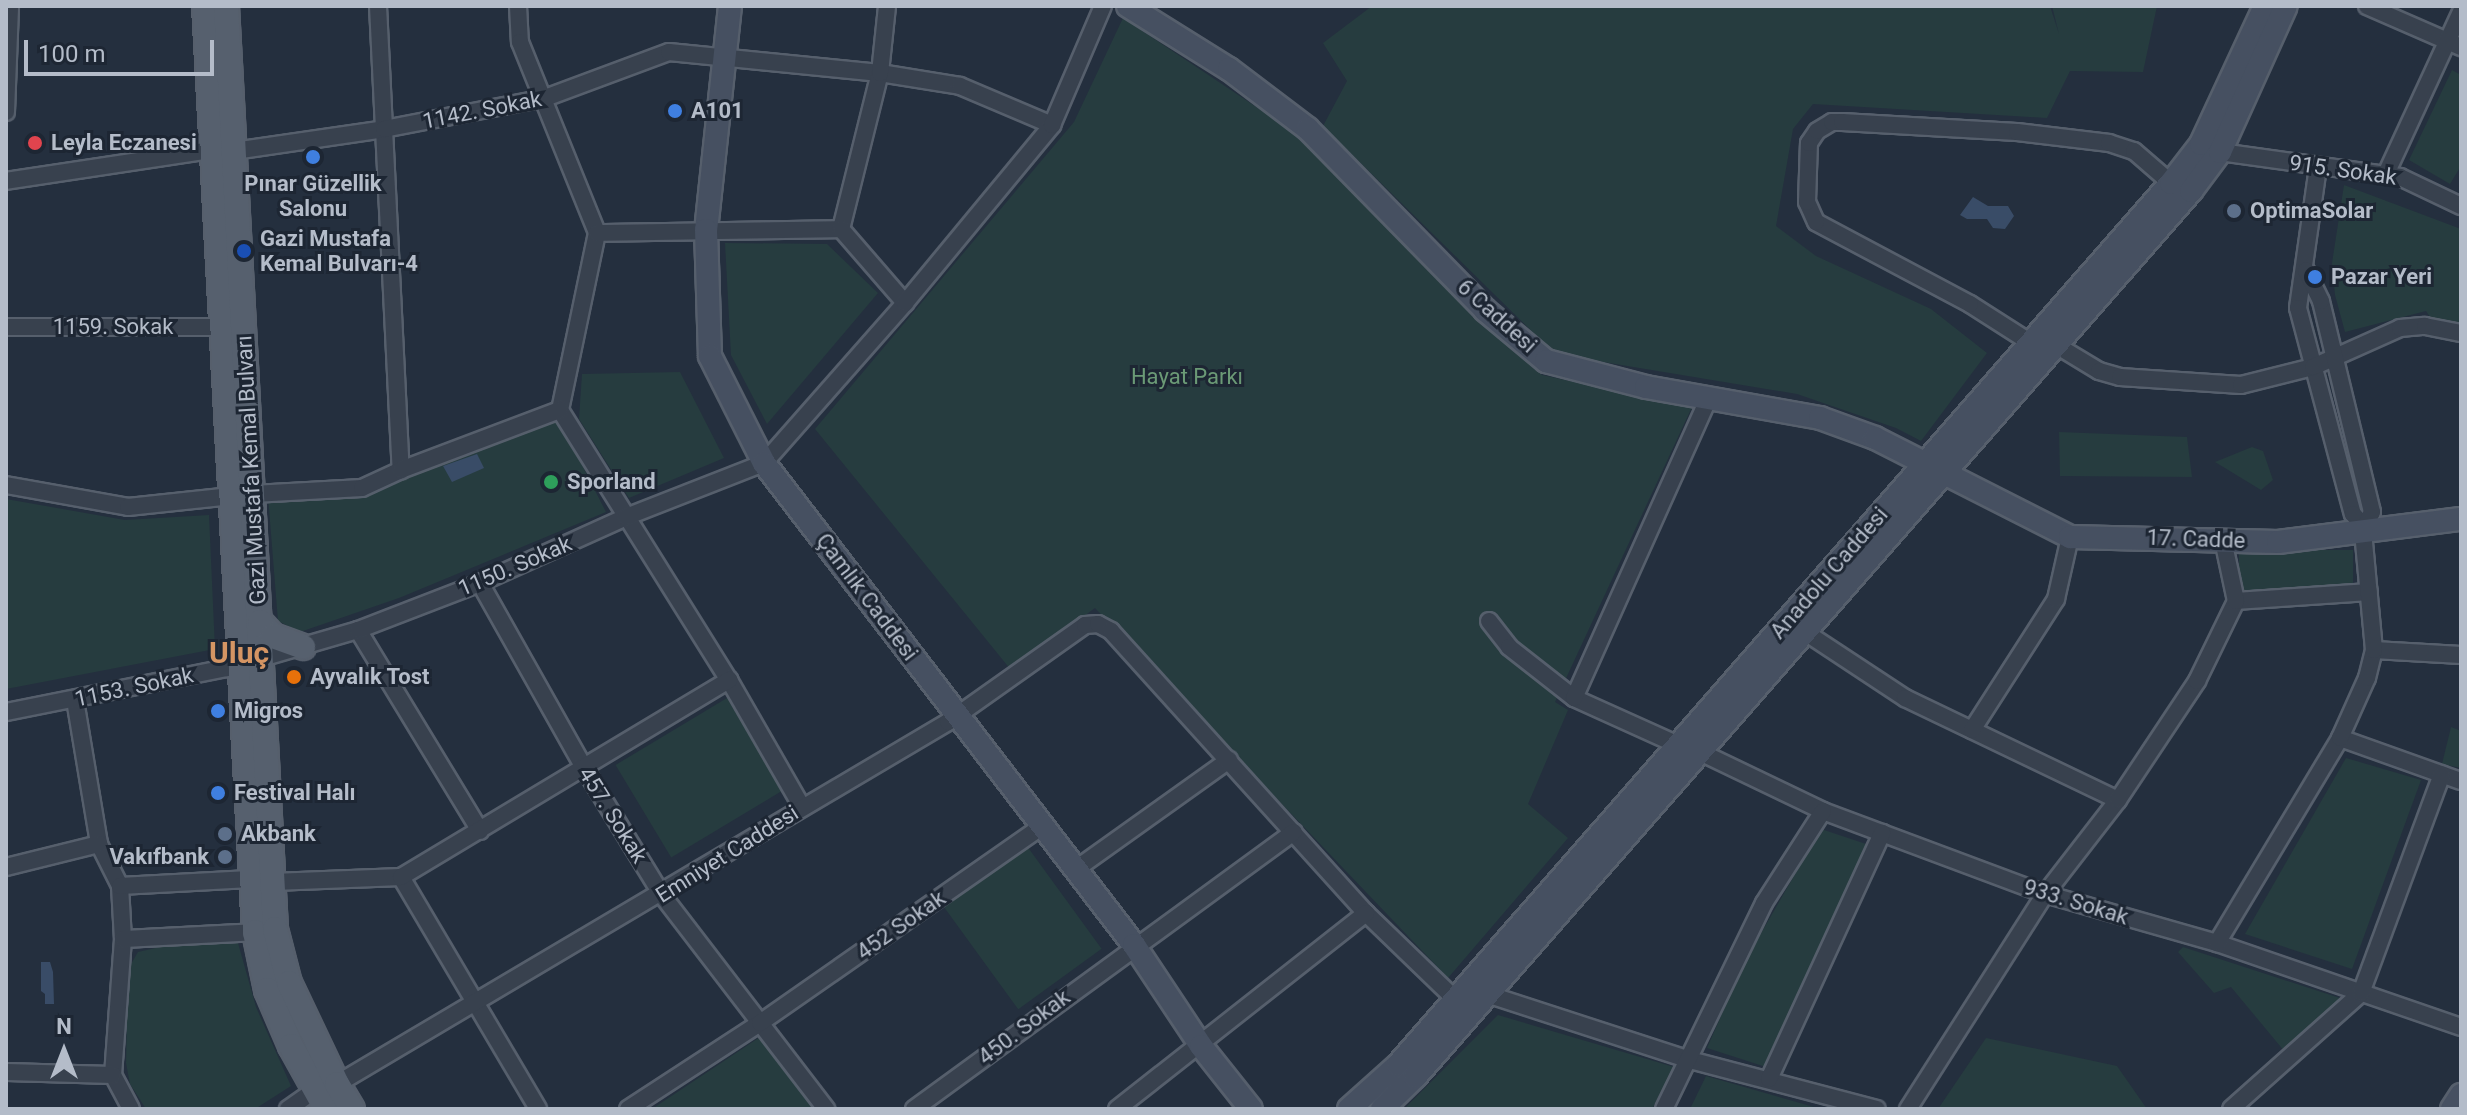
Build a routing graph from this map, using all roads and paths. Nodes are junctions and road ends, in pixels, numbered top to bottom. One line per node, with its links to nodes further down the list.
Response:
1 (10, 6): 18 (street)
2 (205, 6): 21 (main road, Gazi Mustafa Kemal Bulvarı)
3 (226, 6): 21 (main road, Gazi Mustafa Kemal Bulvarı)
4 (378, 6): 20 (street)
5 (518, 6): 17 (street)
6 (730, 6): 15 (main road, Çamlık Caddesi)
7 (887, 6): 16 (street)
8 (1103, 6): 19 (street)
9 (1128, 6): 40 (main road, 6 Caddesi)
10 (2265, 6): 26 (main road, Anadolu Caddesi)
11 (2286, 6): 22 (main road, Anadolu Caddesi)
12 (2367, 6): 14 (street)
13 (2461, 12): 14 (street)
14 (2454, 44): 24 (street)
15 (724, 57): 16 (street, 1142. Sokak); 17 (street, 1142. Sokak); 29 (main road, Çamlık Caddesi)
16 (880, 73): 19 (street, 1142. Sokak); 28 (street)
17 (545, 98): 20 (street, 1142. Sokak); 30 (street)
18 (6, 112)
19 (1052, 125): 32 (street)
20 (384, 129): 21 (street, 1142. Sokak); 44 (street)
21 (223, 150): 25 (street, 1142. Sokak); 34 (main road, Gazi Mustafa Kemal Bulvarı); 47 (main road, Gazi Mustafa Kemal Bulvarı)
22 (2220, 152): 23 (street, 915. Sokak); 37 (main road, Anadolu Caddesi)
23 (2318, 167): 24 (street, 915. Sokak); 31 (street)
24 (2386, 174): 27 (street, 915. Sokak)
25 (6, 181)
26 (2171, 183): 36 (main road, Anadolu Caddesi); 36 (street)
27 (2461, 206)
28 (841, 229): 29 (street); 32 (street)
29 (706, 230): 30 (street); 42 (main road, Çamlık Caddesi)
30 (597, 233): 41 (street)
31 (2306, 270): 38 (street); 39 (street)
32 (905, 303): 42 (street)
33 (6, 327): 34 (street, 1159. Sokak)
34 (221, 327): 47 (main road, Gazi Mustafa Kemal Bulvarı)
35 (2461, 333): 38 (street)
36 (2031, 343): 43 (main road, Anadolu Caddesi)
37 (2056, 345): 39 (street); 45 (main road, Anadolu Caddesi)
38 (2335, 358): 39 (street); 50 (street)
39 (2313, 367): 50 (street)
40 (1710, 396): 43 (main road, 6 Caddesi); 65 (street)
41 (560, 410): 44 (street); 48 (street)
42 (764, 463): 48 (street, 1150. Sokak); 68 (main road, Çamlık Caddesi)
43 (1924, 464): 45 (main road, 6 Caddesi); 71 (main road, Anadolu Caddesi)
44 (401, 470): 47 (street)
45 (1945, 475): 51 (main road, 17. Cadde); 59 (main road, Anadolu Caddesi)
46 (6, 485): 47 (street)
47 (242, 495): 57 (main road, Gazi Mustafa Kemal Bulvarı); 63 (main road, Gazi Mustafa Kemal Bulvarı)
48 (626, 517): 53 (street, 1150. Sokak); 64 (street)
49 (2461, 519): 50 (main road, 17. Cadde)
50 (2363, 529): 52 (main road, 17. Cadde); 54 (street)
51 (2070, 537): 52 (main road, 17. Cadde); 69 (street)
52 (2223, 540): 55 (street)
53 (480, 583): 58 (street, 1150. Sokak); 73 (street, 457. Sokak)
54 (2369, 592): 55 (street); 61 (street)
55 (2236, 601): 76 (street)
56 (1489, 621): 65 (street, 933. Sokak)
57 (260, 622): 60 (main road); 63 (main road, Gazi Mustafa Kemal Bulvarı)
58 (358, 630): 60 (street, 1150. Sokak); 80 (street)
59 (1805, 632): 69 (street); 71 (main road, Anadolu Caddesi)
60 (303, 647): 63 (street, 1150. Sokak)
61 (2374, 650): 62 (street); 70 (street)
62 (2461, 655)
63 (250, 662): 66 (street, 1153. Sokak); 87 (main road, Gazi Mustafa Kemal Bulvarı)
64 (729, 680): 73 (street); 77 (street)
65 (1574, 698): 71 (street, 933. Sokak)
66 (75, 700): 67 (street, 1153. Sokak); 83 (street)
67 (6, 712)
68 (957, 716): 72 (street, Emniyet Caddesi); 77 (street, Emniyet Caddesi); 79 (main road, Çamlık Caddesi)
69 (1972, 730): 76 (street)
70 (2340, 738): 74 (street); 94 (street)
71 (1689, 749): 78 (street, 933. Sokak); 97 (main road, Anadolu Caddesi); 98 (main road, Anadolu Caddesi)
72 (1229, 760): 81 (street); 85 (street)
73 (583, 766): 80 (street); 90 (street, 457. Sokak)
74 (2442, 774): 75 (street); 96 (street)
75 (2461, 781)
76 (2118, 800): 89 (street)
77 (802, 807): 90 (street, Emniyet Caddesi)
78 (1823, 811): 82 (street, 933. Sokak); 103 (street)
79 (1042, 826): 85 (main road, Çamlık Caddesi); 100 (street, 452 Sokak)
80 (480, 831): 86 (street)
81 (1294, 832): 91 (street); 95 (street, 450. Sokak)
82 (1882, 833): 89 (street, 933. Sokak); 106 (street)
83 (99, 844): 84 (street); 88 (street)
84 (6, 867)
85 (1076, 869): 95 (main road, Çamlık Caddesi)
86 (401, 877): 87 (street); 99 (street)
87 (261, 880): 88 (street); 92 (main road, Gazi Mustafa Kemal Bulvarı); 107 (main road, Gazi Mustafa Kemal Bulvarı)
88 (120, 886): 93 (street)
89 (2045, 894): 94 (street, 933. Sokak); 122 (street)
90 (662, 895): 99 (street, Emniyet Caddesi); 100 (street, 457. Sokak)
91 (1366, 913): 98 (street); 102 (street)
92 (255, 932): 93 (street); 107 (main road, Gazi Mustafa Kemal Bulvarı)
93 (123, 939): 105 (street)
94 (2217, 943): 96 (street, 933. Sokak)
95 (1134, 945): 102 (main road, Çamlık Caddesi); 115 (street, 450. Sokak)
96 (2361, 993): 101 (street, 933. Sokak); 123 (street)
97 (1487, 994): 103 (street); 119 (main road, Anadolu Caddesi)
98 (1456, 1000): 118 (main road, Anadolu Caddesi)
99 (475, 1004): 107 (street, Emniyet Caddesi); 112 (street)
100 (760, 1023): 113 (street, 452 Sokak); 114 (street, 457. Sokak)
101 (2461, 1027)
102 (1201, 1046): 116 (street); 117 (main road, Çamlık Caddesi)
103 (1690, 1060): 106 (street); 120 (street)
104 (6, 1072): 105 (street)
105 (113, 1075): 109 (street)
106 (1769, 1079): 121 (street)
107 (325, 1095): 110 (street, Emniyet Caddesi); 111 (main road, Gazi Mustafa Kemal Bulvarı)
108 (2461, 1095): 124 (main road)
109 (131, 1109)
110 (288, 1109)
111 (352, 1109)
112 (538, 1109)
113 (628, 1109)
114 (826, 1109)
115 (914, 1109)
116 (1117, 1109)
117 (1251, 1109)
118 (1349, 1109)
119 (1382, 1109)
120 (1664, 1109)
121 (1877, 1109)
122 (1908, 1109)
123 (2231, 1109)
124 (2452, 1109)

